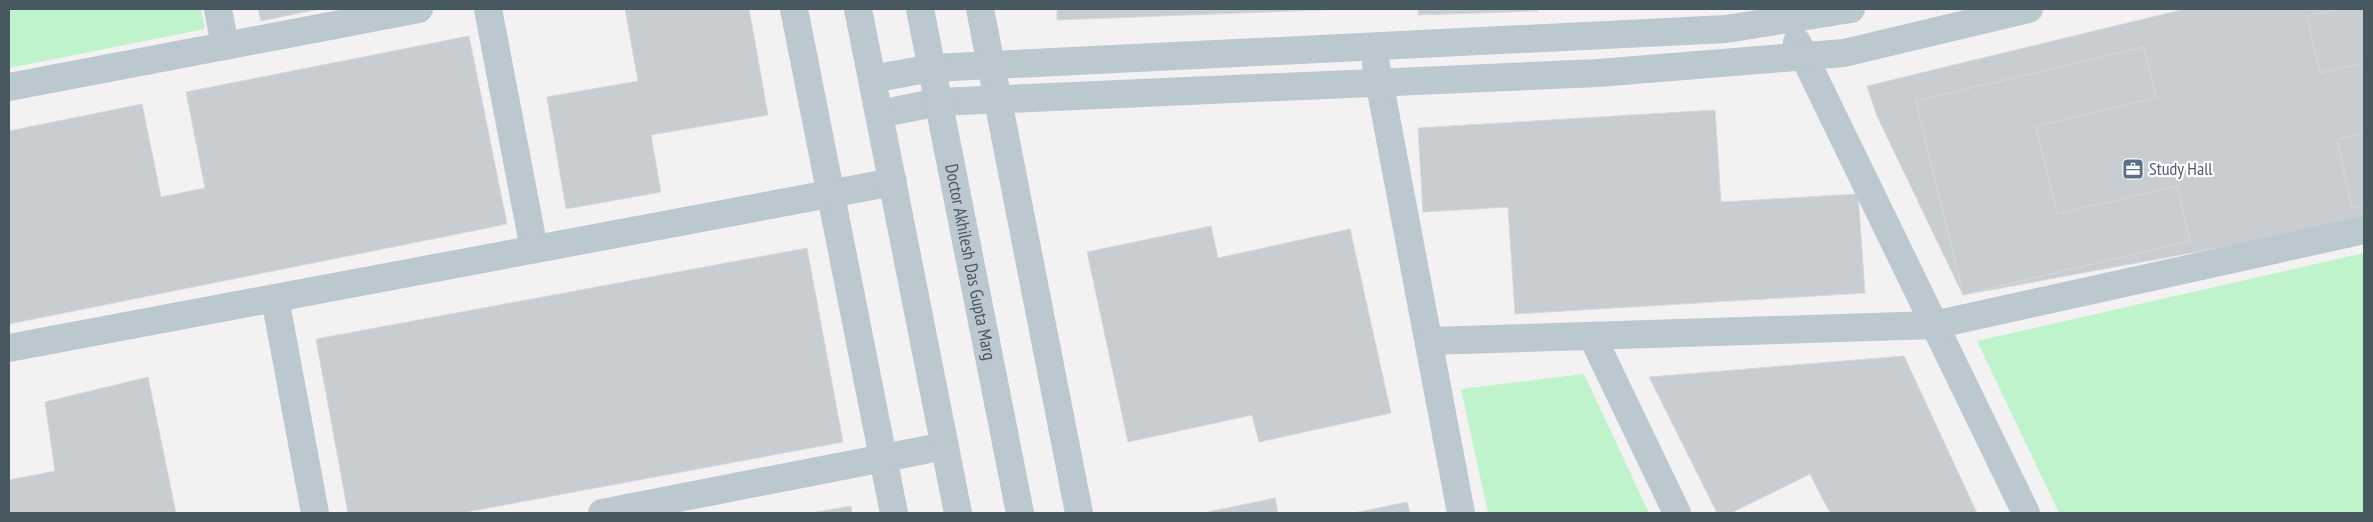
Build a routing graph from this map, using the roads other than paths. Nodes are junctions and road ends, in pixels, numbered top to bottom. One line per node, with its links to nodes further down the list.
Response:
1 (218, 9): 11 (street)
2 (418, 9): 11 (street)
3 (488, 9): 25 (street)
4 (794, 9): 23 (street)
5 (858, 9): 16 (street)
6 (920, 9): 15 (street, Doctor Akhilesh Das Gupta Marg)
7 (980, 9): 14 (street)
8 (1851, 9): 10 (street)
9 (2029, 9): 13 (street)
10 (1784, 14): 12 (street); 13 (street)
11 (225, 46): 18 (street)
12 (1372, 46): 14 (street); 17 (street)
13 (1803, 56): 17 (street); 27 (street)
14 (991, 65): 15 (street); 19 (street)
15 (932, 68): 16 (street); 20 (street, Doctor Akhilesh Das Gupta Marg)
16 (872, 79): 21 (street)
17 (1379, 82): 19 (street); 29 (street)
18 (9, 87)
19 (998, 100): 20 (street); 38 (street)
20 (939, 102): 21 (street); 37 (street, Doctor Akhilesh Das Gupta Marg)
21 (879, 114): 22 (street)
22 (893, 182): 23 (street); 31 (street)
23 (830, 194): 25 (street); 32 (street)
24 (2364, 230): 27 (street)
25 (534, 249): 26 (street)
26 (275, 298): 30 (street); 33 (street)
27 (1934, 325): 28 (street); 41 (street)
28 (1592, 336): 29 (street); 40 (street)
29 (1429, 341): 39 (street)
30 (9, 348)
31 (945, 446): 32 (street); 36 (street)
32 (883, 458): 34 (street); 35 (street)
33 (315, 513)
34 (602, 513)
35 (894, 513)
36 (958, 513)
37 (1020, 513)
38 (1079, 513)
39 (1461, 513)
40 (1677, 513)
41 (2026, 513)

